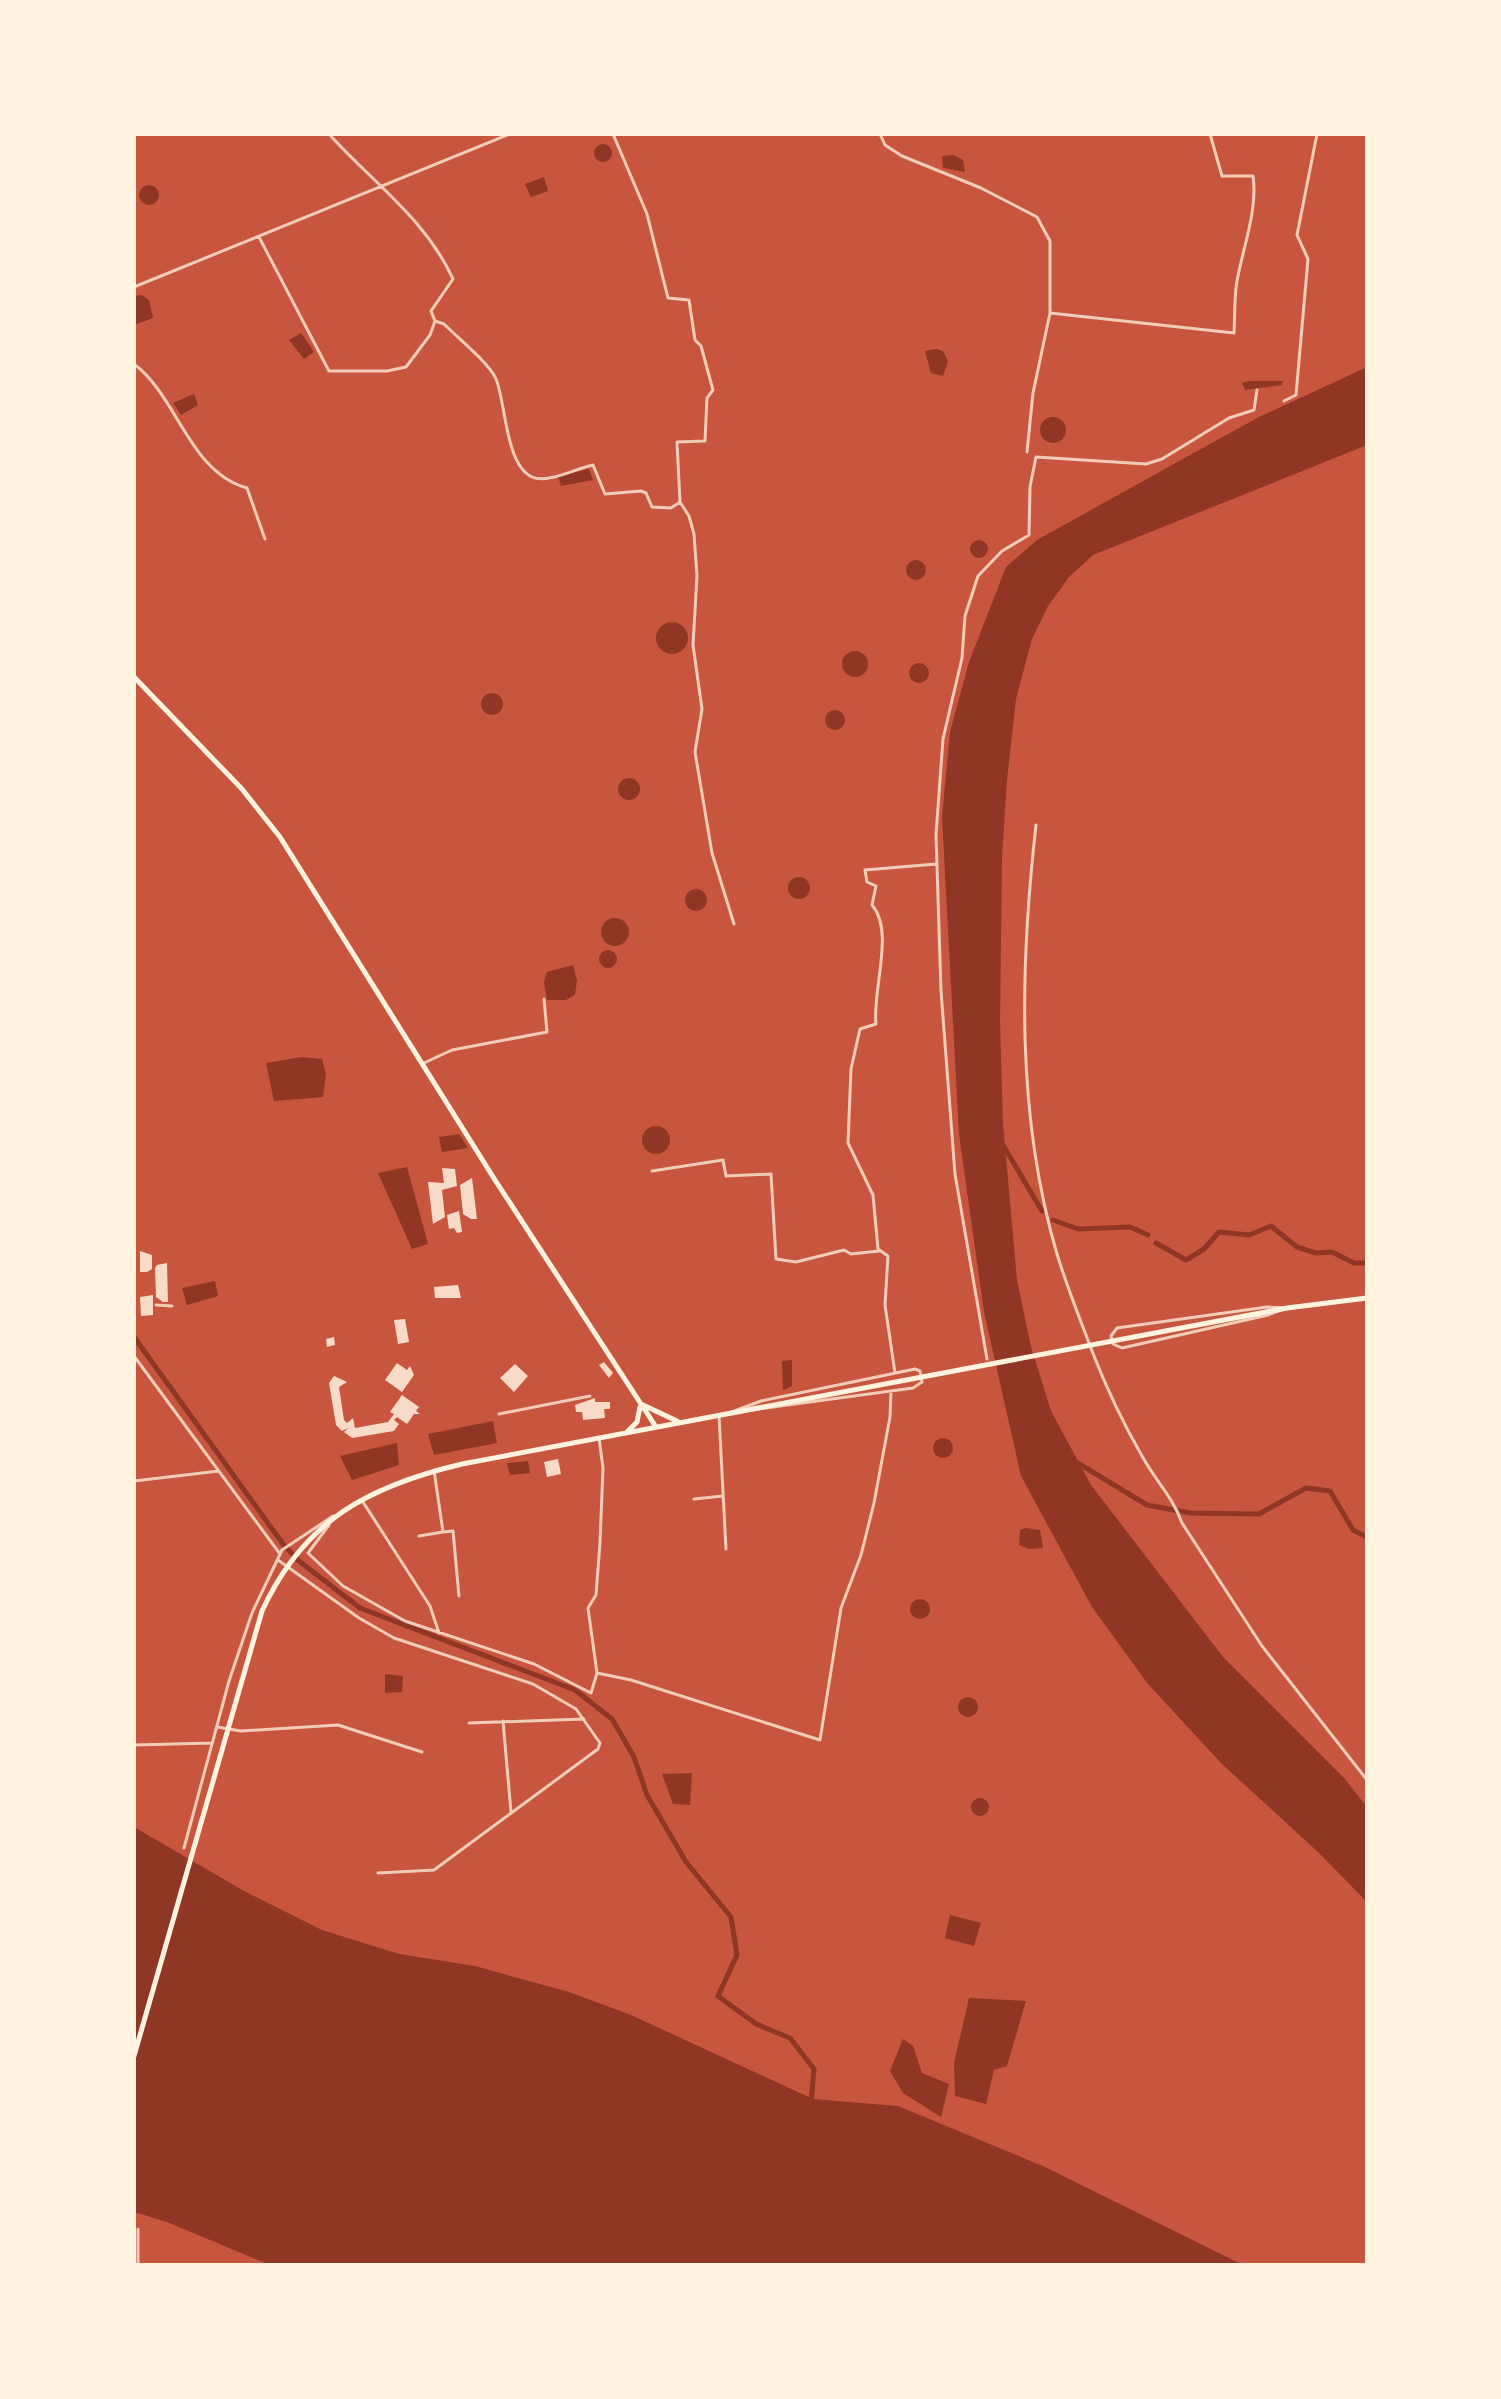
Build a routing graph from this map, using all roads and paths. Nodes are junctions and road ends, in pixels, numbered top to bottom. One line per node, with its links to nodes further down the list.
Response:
1 (329, 134): 7 (street)
2 (510, 134): 7 (street)
3 (613, 134): 16 (street)
4 (880, 134): 10 (street)
5 (1210, 134): 10 (street)
6 (1317, 134): 14 (street)
7 (381, 187): 8 (street); 11 (street)
8 (259, 237): 9 (street); 11 (street)
9 (134, 287)
10 (1050, 313): 15 (street)
11 (435, 321): 16 (street)
12 (134, 364): 17 (street)
13 (1257, 390): 20 (street)
14 (1284, 401)
15 (1027, 452)
16 (680, 502): 21 (street)
17 (265, 539)
18 (134, 677): 23 (highway)
19 (1036, 825): 65 (street)
20 (936, 864): 25 (street); 31 (street)
21 (734, 924)
22 (544, 999): 23 (street)
23 (421, 1065): 35 (highway)
24 (652, 1171): 25 (street)
25 (879, 1251): 32 (street)
26 (1367, 1298): 29 (highway)
27 (156, 1305): 28 (street)
28 (172, 1306)
29 (1287, 1308): 29 (street); 36 (highway)
30 (134, 1356): 44 (street)
31 (987, 1359)
32 (895, 1373): 33 (street); 36 (street)
33 (891, 1391): 36 (street); 57 (street)
34 (590, 1396): 37 (street)
35 (639, 1402): 39 (highway); 40 (highway); 41 (highway)
36 (729, 1413): 38 (highway)
37 (499, 1414)
38 (719, 1415): 39 (highway); 46 (street)
39 (680, 1422): 40 (highway)
40 (656, 1427): 41 (highway)
41 (627, 1432): 42 (highway)
42 (599, 1438): 43 (highway); 57 (street)
43 (434, 1470): 47 (highway); 50 (street)
44 (219, 1471): 45 (street); 53 (street)
45 (134, 1481)
46 (723, 1496): 48 (street); 52 (street)
47 (361, 1498): 49 (highway); 56 (street)
48 (694, 1499)
49 (336, 1515): 53 (street); 56 (street); 69 (highway)
50 (443, 1532): 51 (street); 55 (street)
51 (419, 1536)
52 (726, 1549)
53 (281, 1552): 54 (street)
54 (278, 1560): 58 (street); 61 (street)
55 (459, 1596)
56 (439, 1634): 57 (street)
57 (597, 1673)
58 (584, 1719): 59 (street); 66 (street)
59 (503, 1721): 60 (street); 66 (street)
60 (469, 1723)
61 (217, 1727): 62 (street); 64 (street)
62 (212, 1743): 63 (street); 67 (street)
63 (134, 1745)
64 (422, 1752)
65 (1367, 1780)
66 (511, 1812): 68 (street)
67 (184, 1848)
68 (378, 1873)
69 (134, 2056)
70 (138, 2229): 71 (street)
71 (138, 2265)

